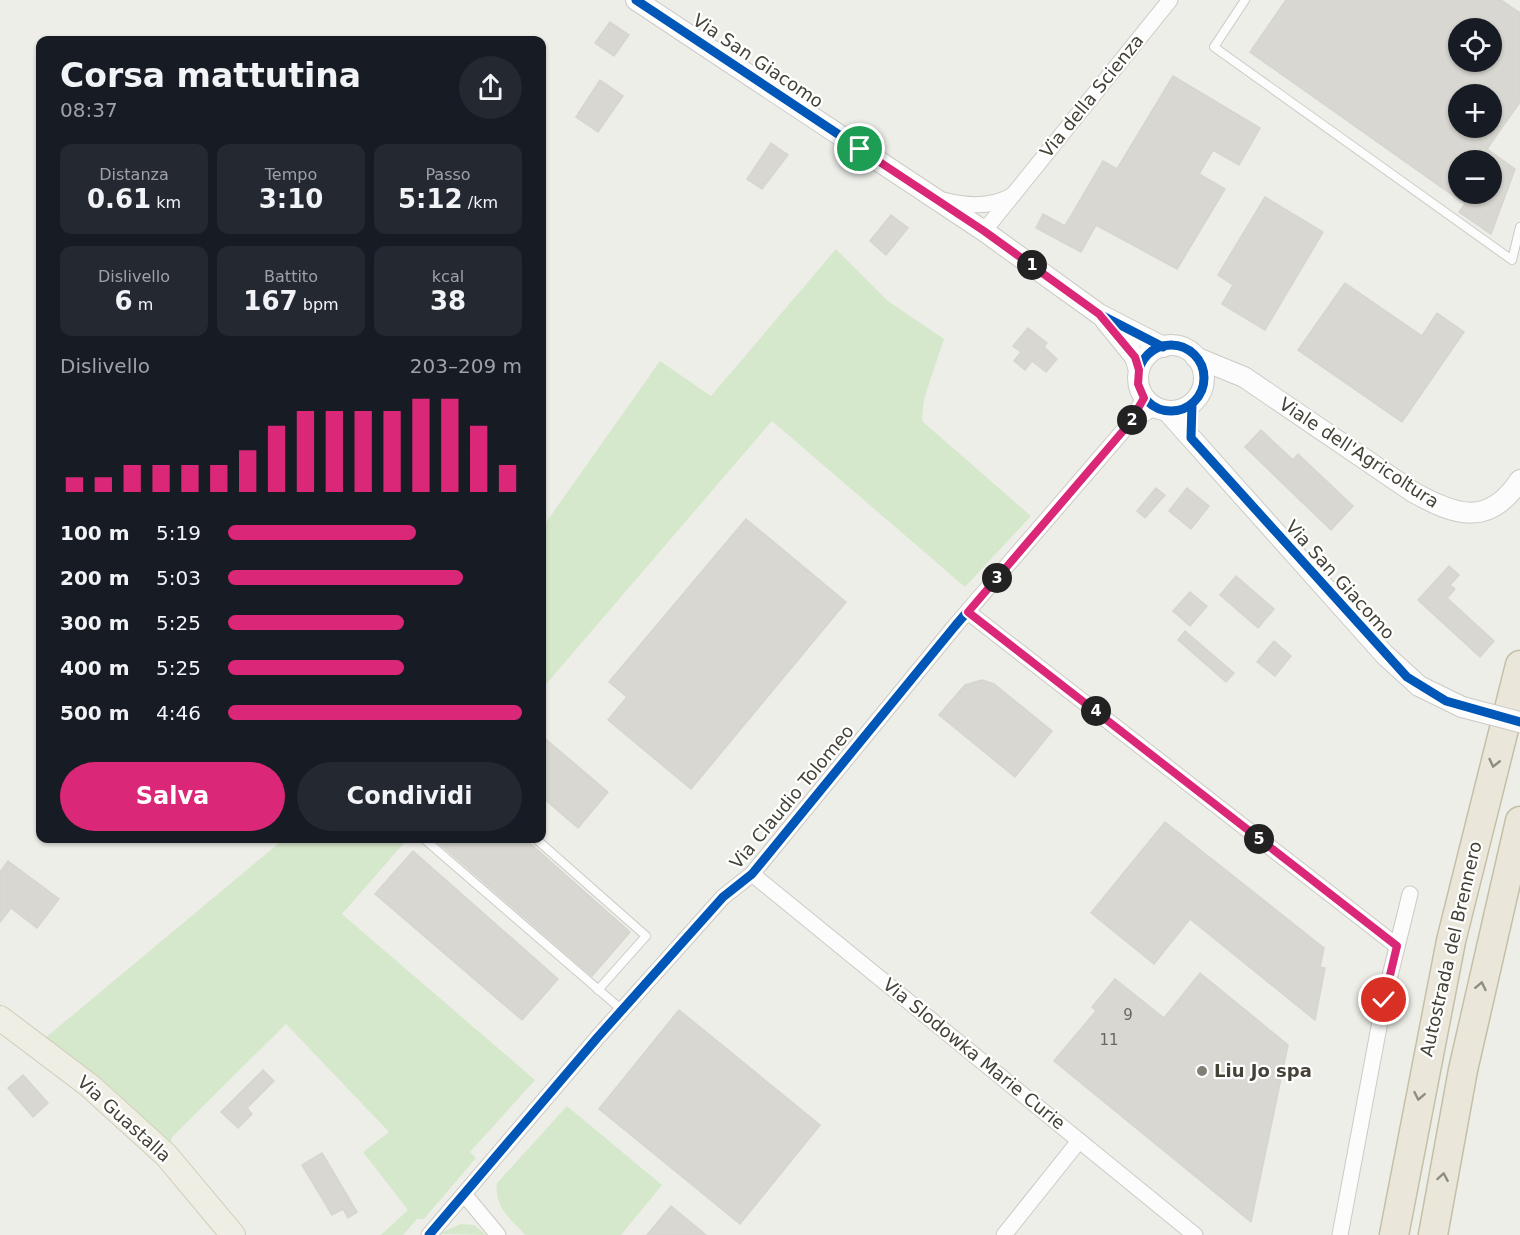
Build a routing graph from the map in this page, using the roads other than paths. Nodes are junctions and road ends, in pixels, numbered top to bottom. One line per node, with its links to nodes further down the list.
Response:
1 (636, 0): 5 (street, Via San Giacomo)
2 (1170, 0): 4 (street, Via della Scienza)
3 (1245, 0): 6 (lane)
4 (1015, 193): 5 (street, Via della Scienza); 7 (street, Via della Scienza)
5 (935, 199): 7 (street, Via San Giacomo)
6 (1520, 227)
7 (984, 231): 8 (street, Via San Giacomo)
8 (1099, 314): 9 (street, Via San Giacomo); 11 (street, Via San Giacomo)
9 (1163, 346): 10 (street); 11 (street)
10 (1195, 357): 12 (street, Viale dell'Agricoltura); 14 (street)
11 (1139, 370): 13 (street)
12 (1259, 386): 14 (street, Viale dell'Agricoltura); 18 (street, Viale dell'Agricoltura)
13 (1144, 398): 15 (street); 16 (street, Via Claudio Tolomeo)
14 (1196, 398): 15 (street); 17 (street)
15 (1164, 410): 16 (street, Via Claudio Tolomeo); 17 (street, Via San Giacomo)
16 (1129, 424): 19 (street, Via Claudio Tolomeo)
17 (1191, 438): 21 (street, Via San Giacomo, bridge)
18 (1520, 480)
19 (968, 612): 25 (street, Via Claudio Tolomeo); 27 (street)
20 (1520, 666): 39 (highway, Autostrada del Brennero, one-way to 39)
21 (1520, 722)
22 (1520, 821): 40 (highway, Autostrada del Brennero, one-way to 22)
23 (429, 843): 28 (lane)
24 (541, 843): 28 (lane)
25 (752, 874): 29 (street, Via Claudio Tolomeo); 31 (street, Via Slodowka Marie Curie)
26 (1410, 894): 27 (street)
27 (1397, 946): 38 (street)
28 (598, 990): 29 (lane)
29 (622, 1010): 32 (street, Via Claudio Tolomeo)
30 (0, 1018): 33 (main road, Via Guastalla)
31 (1079, 1141): 36 (street); 37 (street, Via Slodowka Marie Curie)
32 (464, 1194): 34 (street, Via Claudio Tolomeo); 35 (street)
33 (233, 1235)
34 (429, 1235)
35 (498, 1235)
36 (1004, 1235)
37 (1195, 1235)
38 (1340, 1235)
39 (1394, 1235)
40 (1433, 1235)

